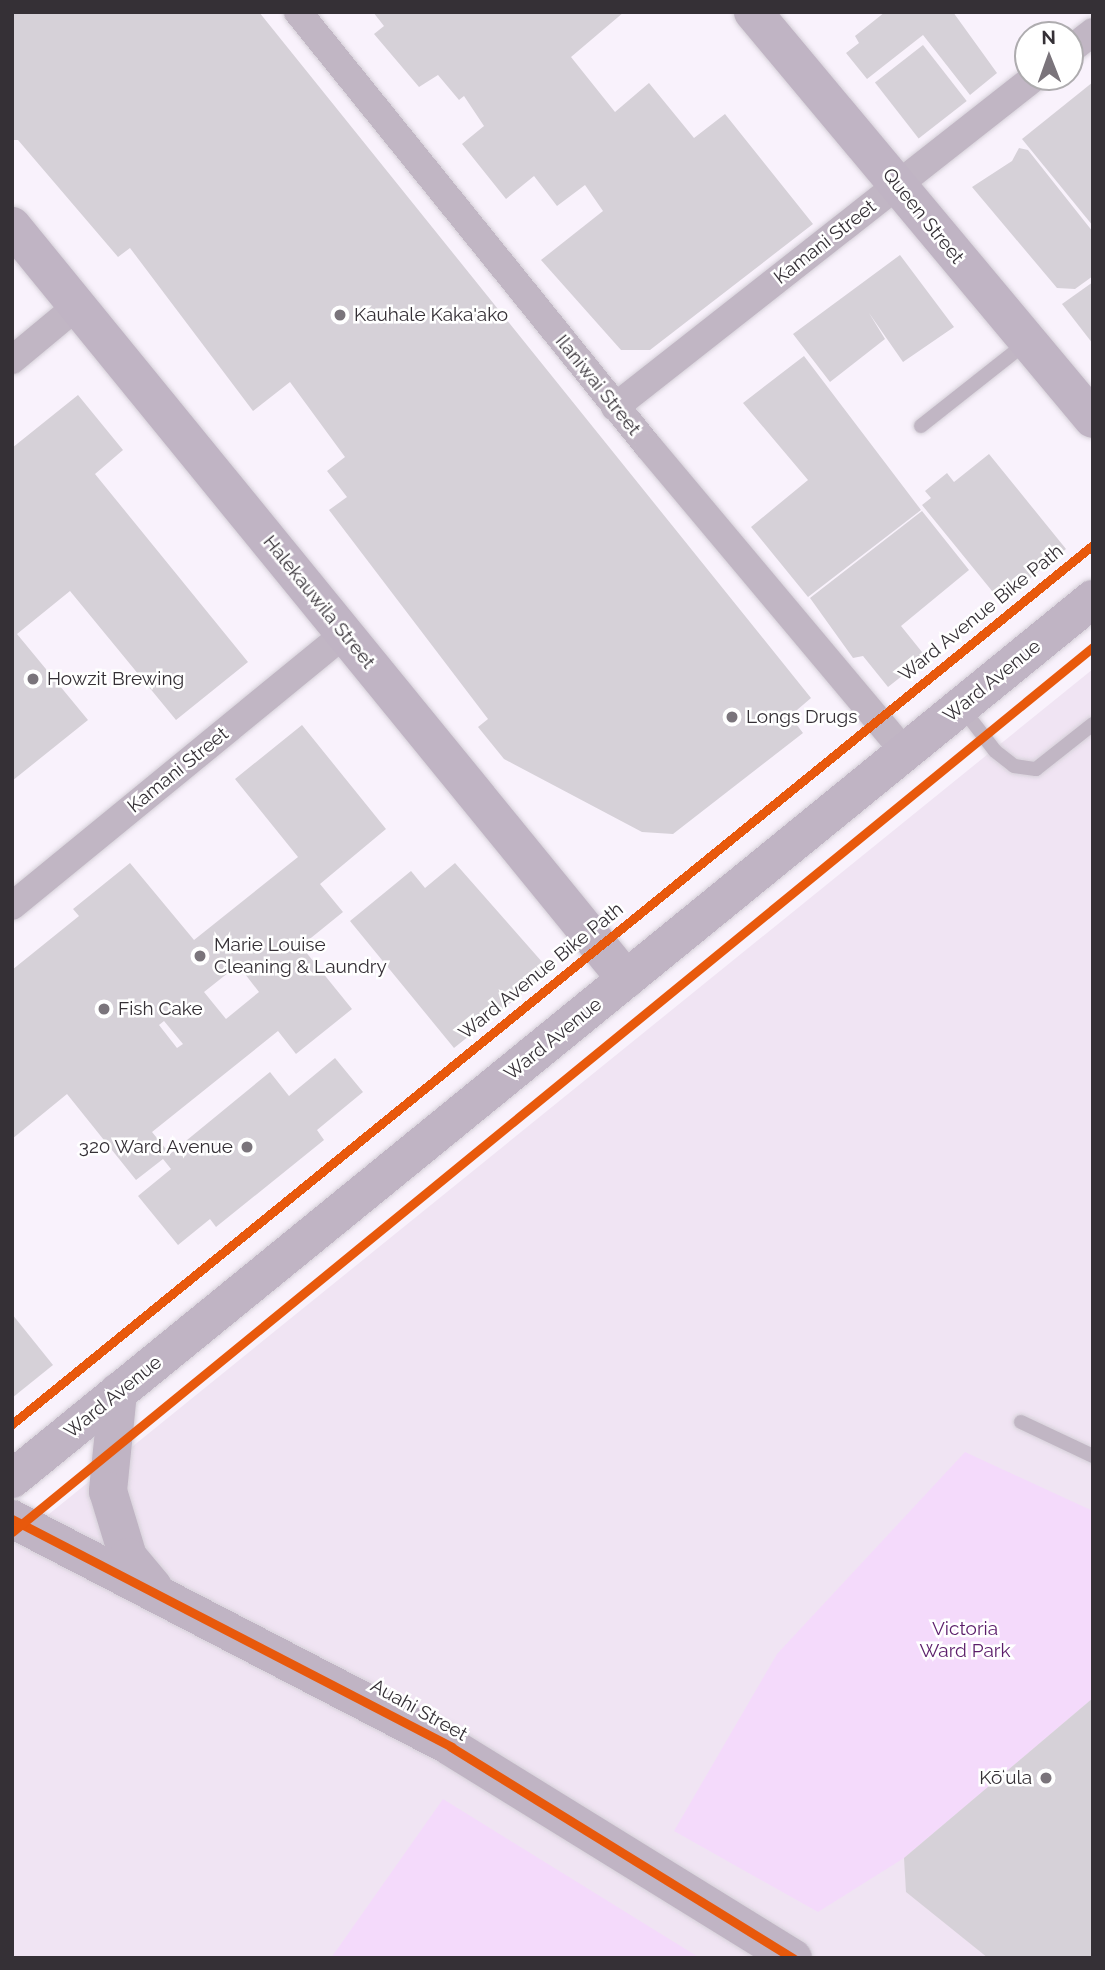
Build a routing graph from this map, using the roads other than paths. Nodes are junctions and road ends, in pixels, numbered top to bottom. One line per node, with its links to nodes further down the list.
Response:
1 (298, 12): 9 (street, Ilaniwai Street)
2 (753, 12): 4 (street, Queen Street)
3 (1017, 91): 4 (street, Kamani Street)
4 (899, 184): 7 (street, Queen Street); 9 (street, Kamani Street)
5 (12, 226): 6 (street, Halekauwila Street)
6 (77, 306): 8 (street); 13 (street, Halekauwila Street)
7 (1025, 344): 10 (street, Queen Street); 11 (lane)
8 (12, 360)
9 (615, 407): 16 (street, Ilaniwai Street)
10 (1093, 419)
11 (921, 426)
12 (1093, 599): 14 (street, Ward Avenue)
13 (344, 634): 17 (street, Kamani Street); 18 (street, Halekauwila Street)
14 (961, 707): 15 (lane); 16 (street, Ward Avenue)
15 (1093, 724)
16 (905, 752): 18 (street, Ward Avenue)
17 (12, 905)
18 (626, 979): 19 (street, Ward Avenue)
19 (118, 1392): 22 (street, Ward Avenue); 24 (street)
20 (1021, 1422): 21 (lane)
21 (1093, 1456)
22 (12, 1479)
23 (12, 1519): 24 (street, Auahi Street)
24 (156, 1592): 25 (street, Auahi Street)
25 (793, 1958)

